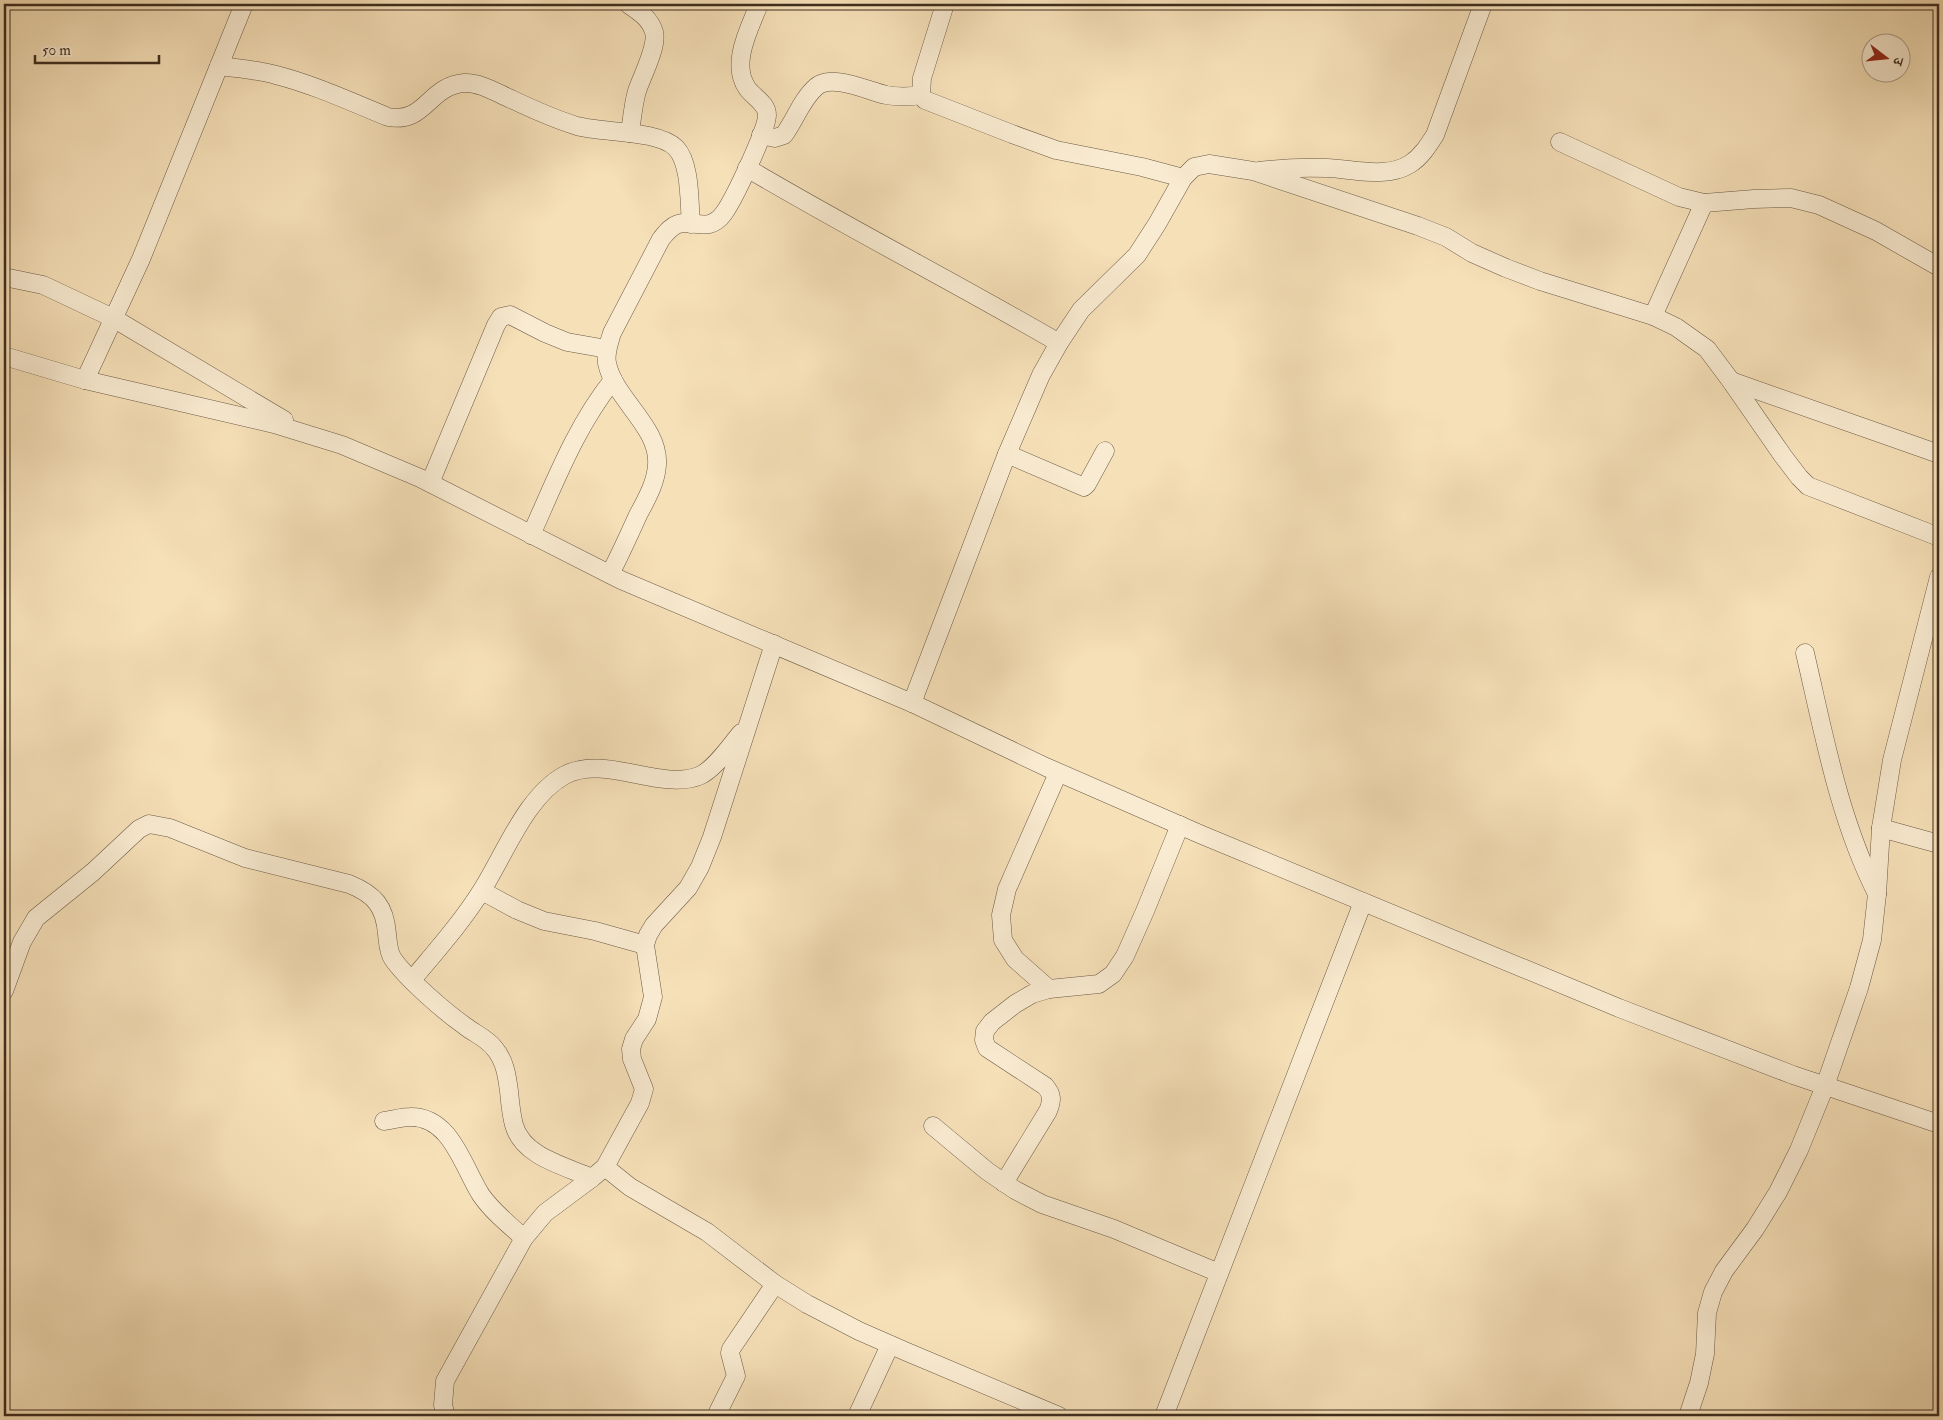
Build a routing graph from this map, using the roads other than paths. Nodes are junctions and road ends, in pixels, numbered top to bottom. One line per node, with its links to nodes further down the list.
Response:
1 (244, 4): 6 (street)
2 (628, 4): 8 (street)
3 (759, 4): 9 (street)
4 (945, 4): 7 (street)
5 (1483, 4): 12 (street)
6 (219, 66): 8 (street); 19 (street)
7 (921, 95): 9 (street); 13 (street)
8 (630, 133): 15 (street)
9 (762, 135): 11 (street)
10 (1560, 142): 14 (street)
11 (747, 168): 15 (street); 20 (street)
12 (1253, 171): 13 (street); 18 (street)
13 (1183, 178): 20 (street)
14 (1704, 204): 16 (street); 18 (street)
15 (691, 224): 21 (street)
16 (1939, 267)
17 (4, 277): 19 (street)
18 (1653, 316): 25 (street)
19 (113, 318): 23 (street); 26 (street)
20 (1059, 343): 28 (street)
21 (607, 349): 24 (street); 30 (street)
22 (4, 356): 23 (street)
23 (85, 380): 26 (street)
24 (612, 380): 31 (street); 33 (street)
25 (1731, 381): 29 (street); 32 (street)
26 (306, 433): 30 (street)
27 (1105, 451): 28 (street)
28 (1007, 454): 37 (street)
29 (1939, 454)
30 (430, 483): 31 (street)
31 (532, 535): 33 (street)
32 (1939, 537)
33 (610, 574): 35 (street)
34 (1939, 577): 41 (street)
35 (774, 644): 37 (street); 38 (street)
36 (1805, 654): 44 (street)
37 (912, 703): 39 (street)
38 (748, 725): 43 (street); 46 (street)
39 (1058, 773): 40 (street); 48 (street)
40 (1180, 825): 45 (street); 48 (street)
41 (1881, 828): 42 (street); 44 (street)
42 (1939, 844)
43 (482, 891): 46 (street); 47 (street)
44 (1877, 894): 50 (street)
45 (1363, 902): 50 (street); 57 (street)
46 (645, 946): 54 (street)
47 (412, 980): 49 (street); 54 (street)
48 (1049, 989): 55 (street)
49 (4, 991)
50 (1825, 1086): 52 (street); 65 (street)
51 (384, 1121): 56 (street)
52 (1939, 1124)
53 (933, 1126): 55 (street)
54 (598, 1172): 56 (street); 58 (street)
55 (1004, 1183): 57 (street)
56 (524, 1238): 60 (street)
57 (1219, 1273): 64 (street)
58 (775, 1284): 59 (street); 61 (street)
59 (890, 1345): 62 (street); 63 (street)
60 (446, 1416)
61 (716, 1416)
62 (857, 1416)
63 (1059, 1416)
64 (1164, 1416)
65 (1688, 1416)

